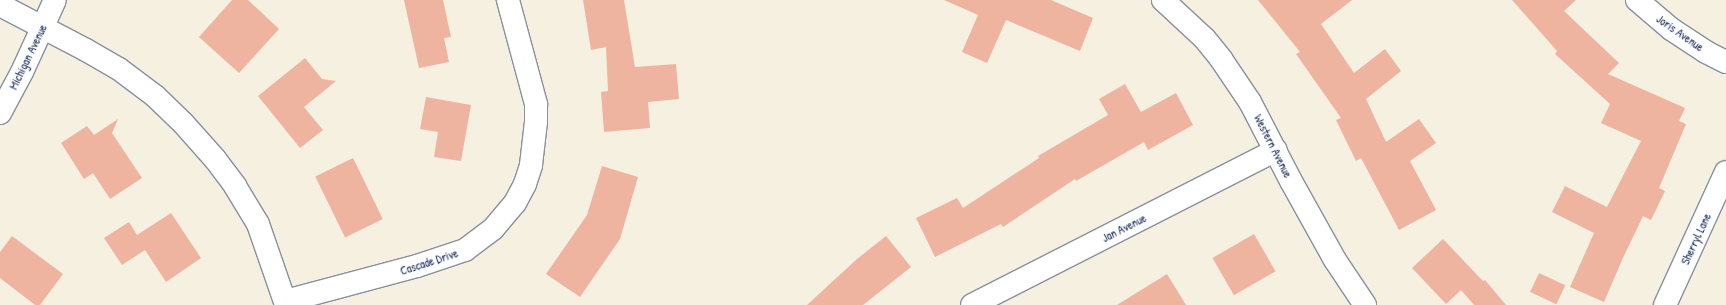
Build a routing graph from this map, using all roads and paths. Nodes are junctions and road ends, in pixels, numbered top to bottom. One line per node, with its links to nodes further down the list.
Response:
1 (54, 0): 6 (street, Michigan Avenue)
2 (508, 0): 11 (street, Cascade Drive)
3 (1163, 0): 9 (street, Western Avenue)
4 (1637, 0): 7 (street, Joris Avenue)
5 (0, 5): 6 (street)
6 (43, 27): 8 (street, Michigan Avenue); 11 (street)
7 (1726, 62)
8 (0, 113)
9 (1276, 150): 12 (street, Jan Avenue); 13 (street, Western Avenue)
10 (1726, 172): 14 (street, Sherryl Lane)
11 (286, 303)
12 (972, 305)
13 (1365, 305)
14 (1665, 305)

